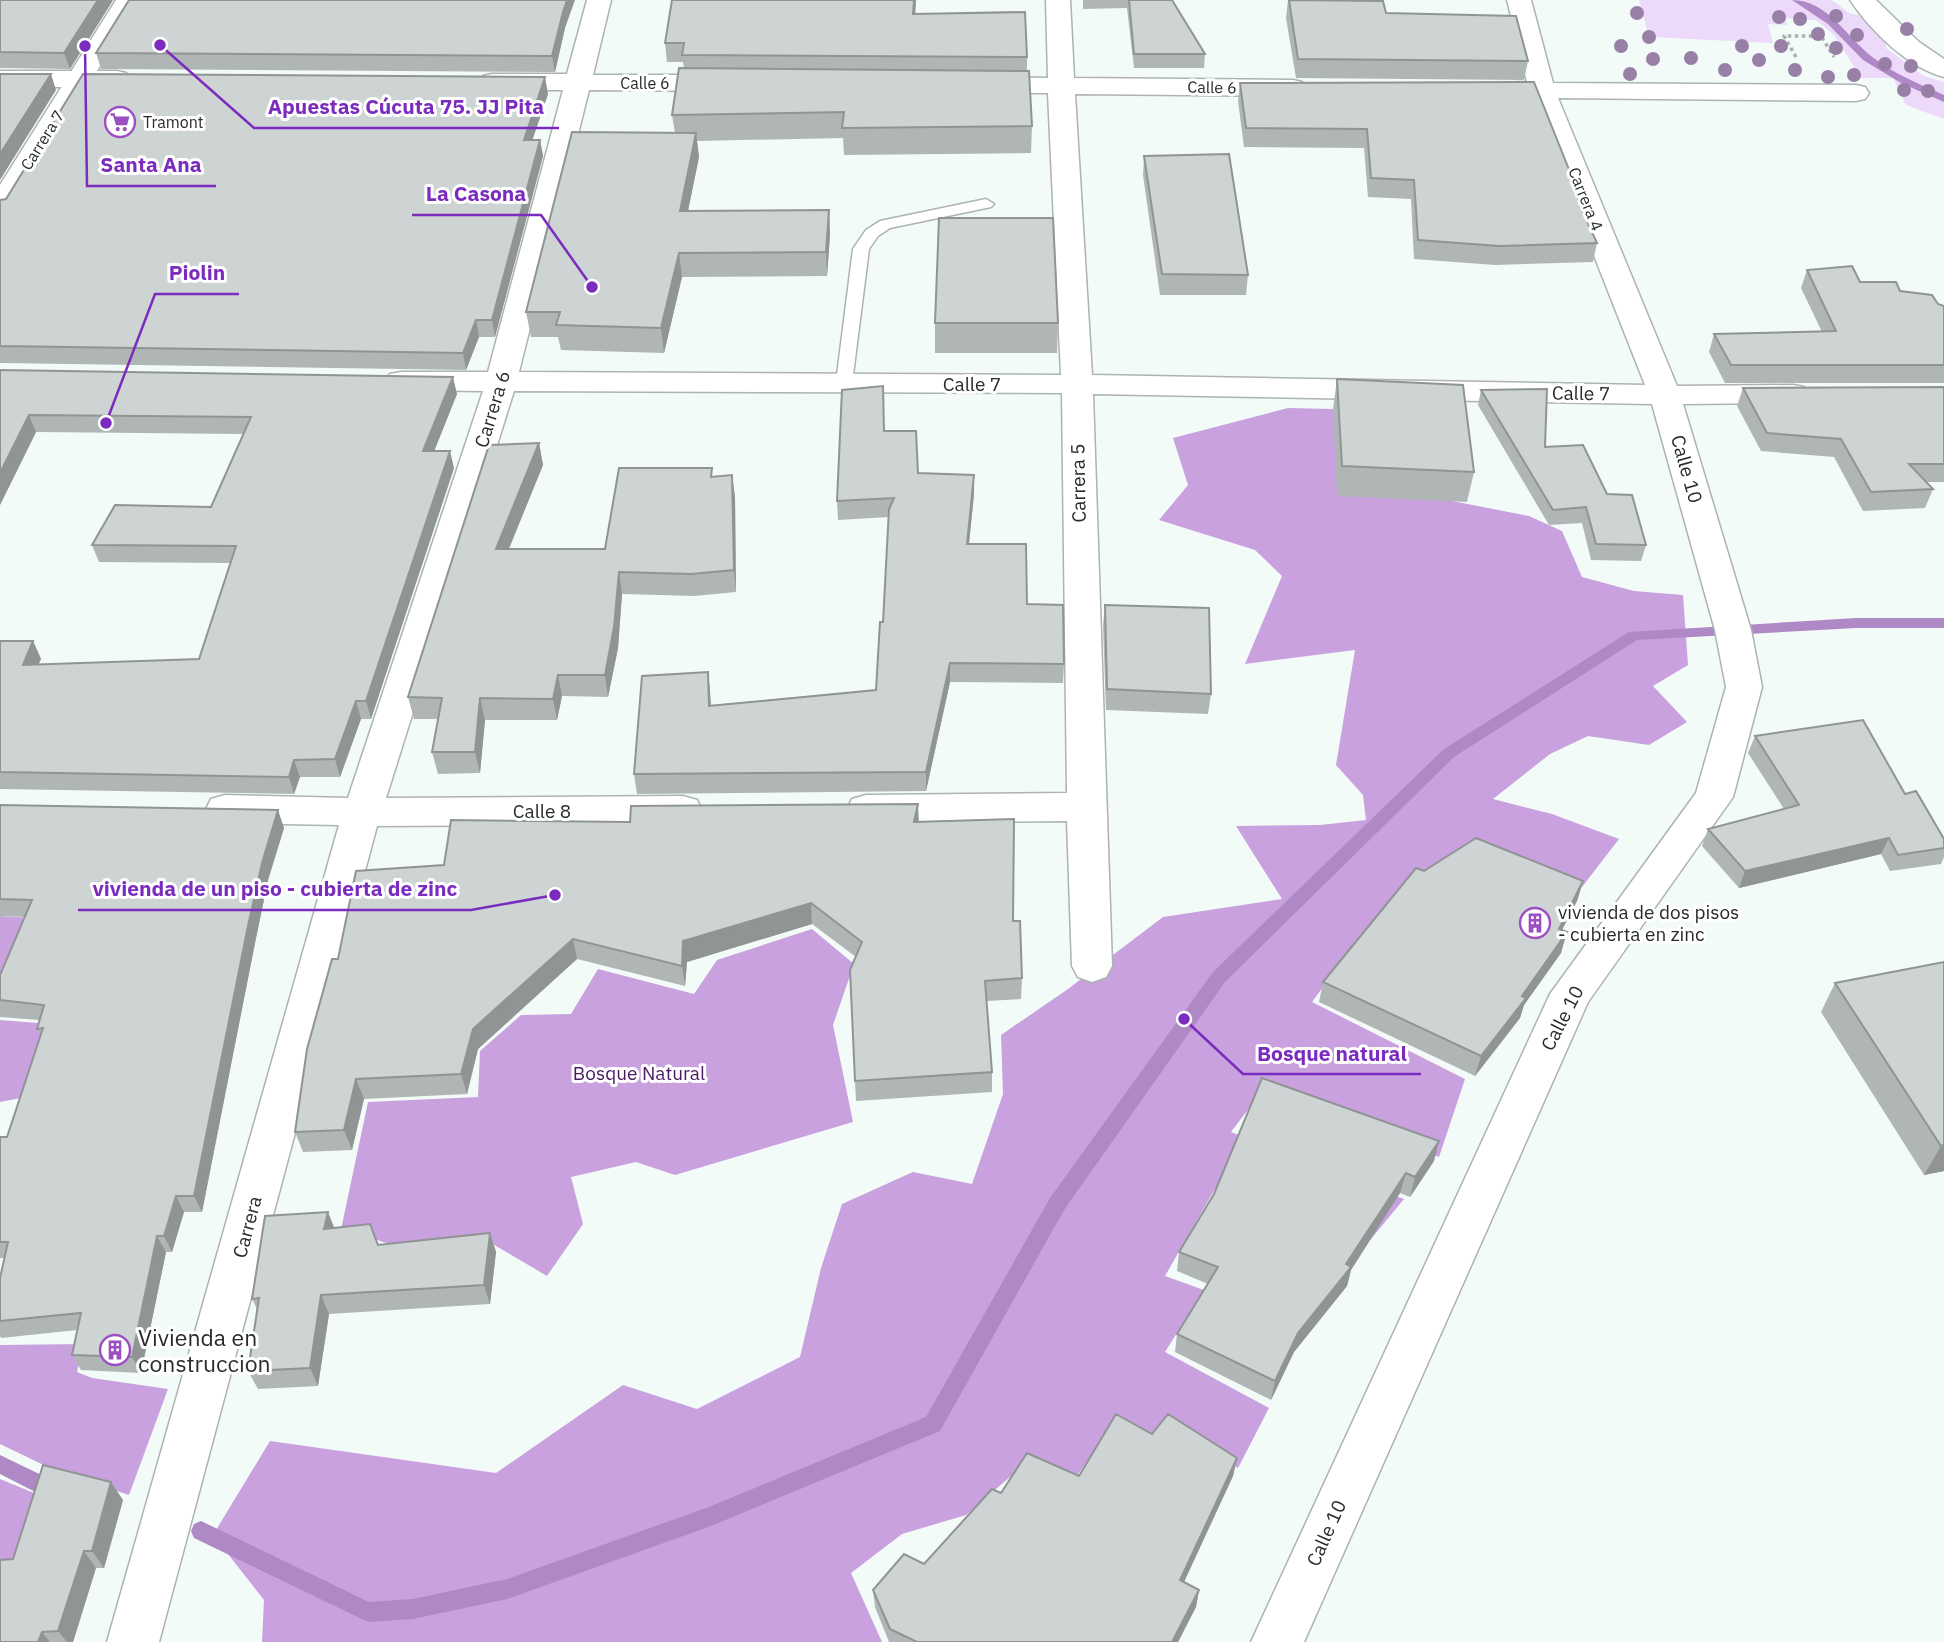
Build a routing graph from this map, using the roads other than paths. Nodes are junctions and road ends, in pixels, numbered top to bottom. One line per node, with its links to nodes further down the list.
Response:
1 (128, 0): 8 (street, Carrera 7)
2 (599, 0): 11 (street, Carrera 6)
3 (1058, 0): 14 (street, Carrera 5)
4 (1519, 0): 17 (street, Carrera 4)
5 (1862, 0): 6 (street)
6 (1944, 69)
7 (0, 79): 8 (street)
8 (80, 79): 9 (street); 20 (street, Carrera 7)
9 (147, 79)
10 (470, 82): 11 (street, Calle 6)
11 (579, 83): 12 (street, Calle 6); 22 (street, Carrera 6)
12 (757, 84)
13 (950, 85): 14 (street, Calle 6)
14 (1060, 85): 15 (street, Calle 6); 24 (street, Carrera 5)
15 (1321, 88)
16 (1459, 90): 17 (street)
17 (1542, 90): 18 (street); 26 (street, Carrera 4)
18 (1856, 93)
19 (986, 204): 23 (lane)
20 (0, 208)
21 (376, 381): 22 (street, Calle 7)
22 (501, 383): 23 (street, Calle 7); 31 (street, Carrera 6)
23 (844, 383): 24 (street, Calle 7)
24 (1077, 384): 26 (street, Calle 7); 27 (street, Carrera 5)
25 (1819, 394): 26 (street, Calle 7)
26 (1665, 395): 34 (street, Calle 10)
27 (1084, 807): 29 (street); 32 (street, Carrera 5)
28 (196, 809): 31 (street, Calle 8)
29 (834, 809)
30 (723, 810): 31 (street, Calle 8)
31 (362, 812): 33 (street, Carrera)
32 (1093, 966)
33 (133, 1642)
34 (1277, 1642)

